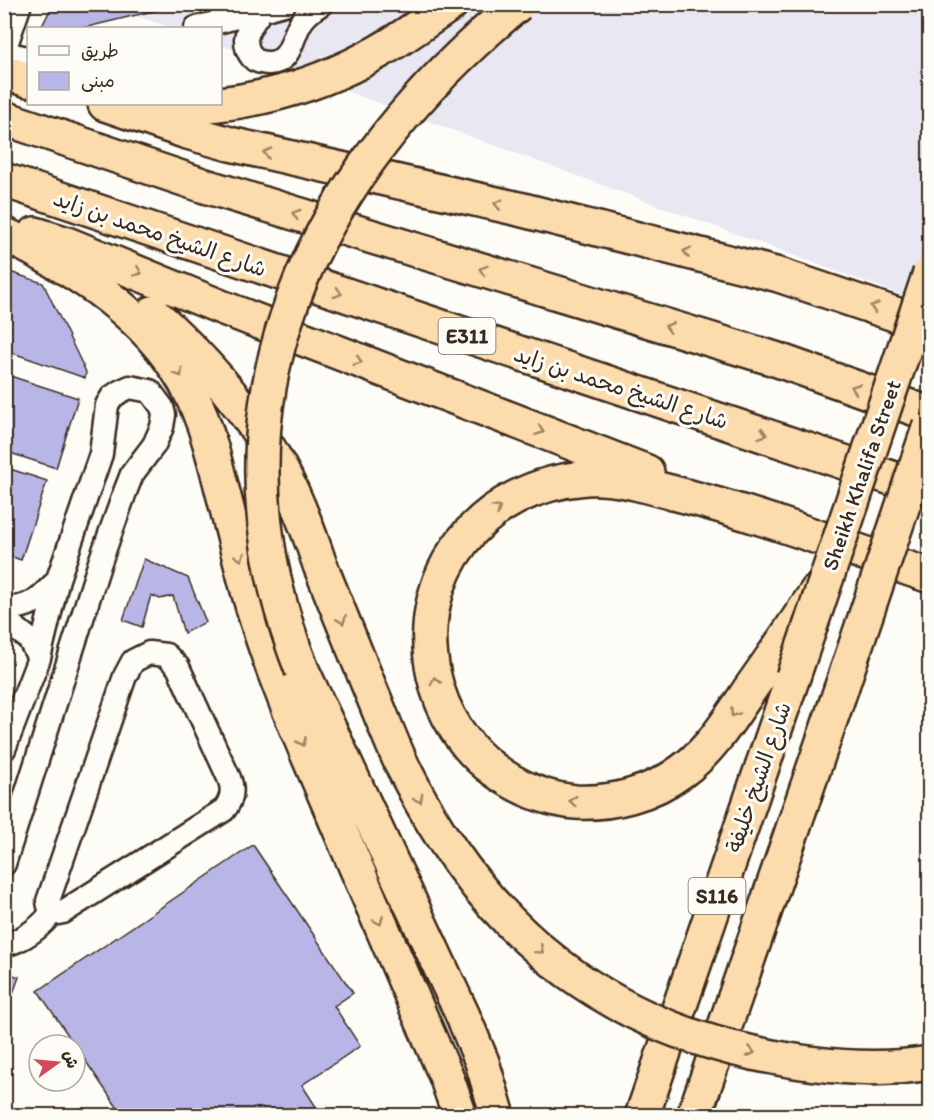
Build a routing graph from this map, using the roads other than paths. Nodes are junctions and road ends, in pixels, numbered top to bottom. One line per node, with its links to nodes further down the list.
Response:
1 (20, 4): 7 (street)
2 (321, 4): 5 (street)
3 (451, 4): 11 (highway)
4 (518, 4): 39 (highway, bridge)
5 (273, 7): 6 (street)
6 (200, 27)
7 (4, 52): 8 (street)
8 (27, 58)
9 (4, 72): 10 (highway)
10 (27, 80)
11 (222, 104)
12 (108, 105): 20 (highway, one-way to 12)
13 (160, 105): 14 (highway)
14 (210, 105)
15 (4, 118): 21 (highway, one-way to 15)
16 (4, 180): 23 (highway, شارع الشيخ محمد بن زايد / E311, one-way to 23)
17 (4, 224): 24 (highway, one-way to 24); 36 (highway, one-way to 36, bridge)
18 (4, 234): 35 (highway, one-way to 35)
19 (930, 273): 30 (highway, Sheikh Khalifa Street / S116, bridge)
20 (930, 326)
21 (930, 414)
22 (930, 425): 41 (highway, S116, bridge)
23 (930, 490)
24 (722, 506): 25 (highway); 30 (highway, one-way to 24)
25 (930, 576)
26 (58, 579): 27 (street); 29 (street); 32 (street)
27 (4, 608)
28 (4, 619): 29 (street)
29 (39, 658): 31 (street)
30 (780, 671): 40 (highway, شارع الشيخ خليفة / S116)
31 (4, 750)
32 (4, 864)
33 (53, 910): 33 (street); 34 (street)
34 (4, 945)
35 (412, 997): 37 (highway); 38 (highway)
36 (930, 1063)
37 (441, 1116)
38 (460, 1116)
39 (498, 1116)
40 (642, 1116)
41 (694, 1116)

